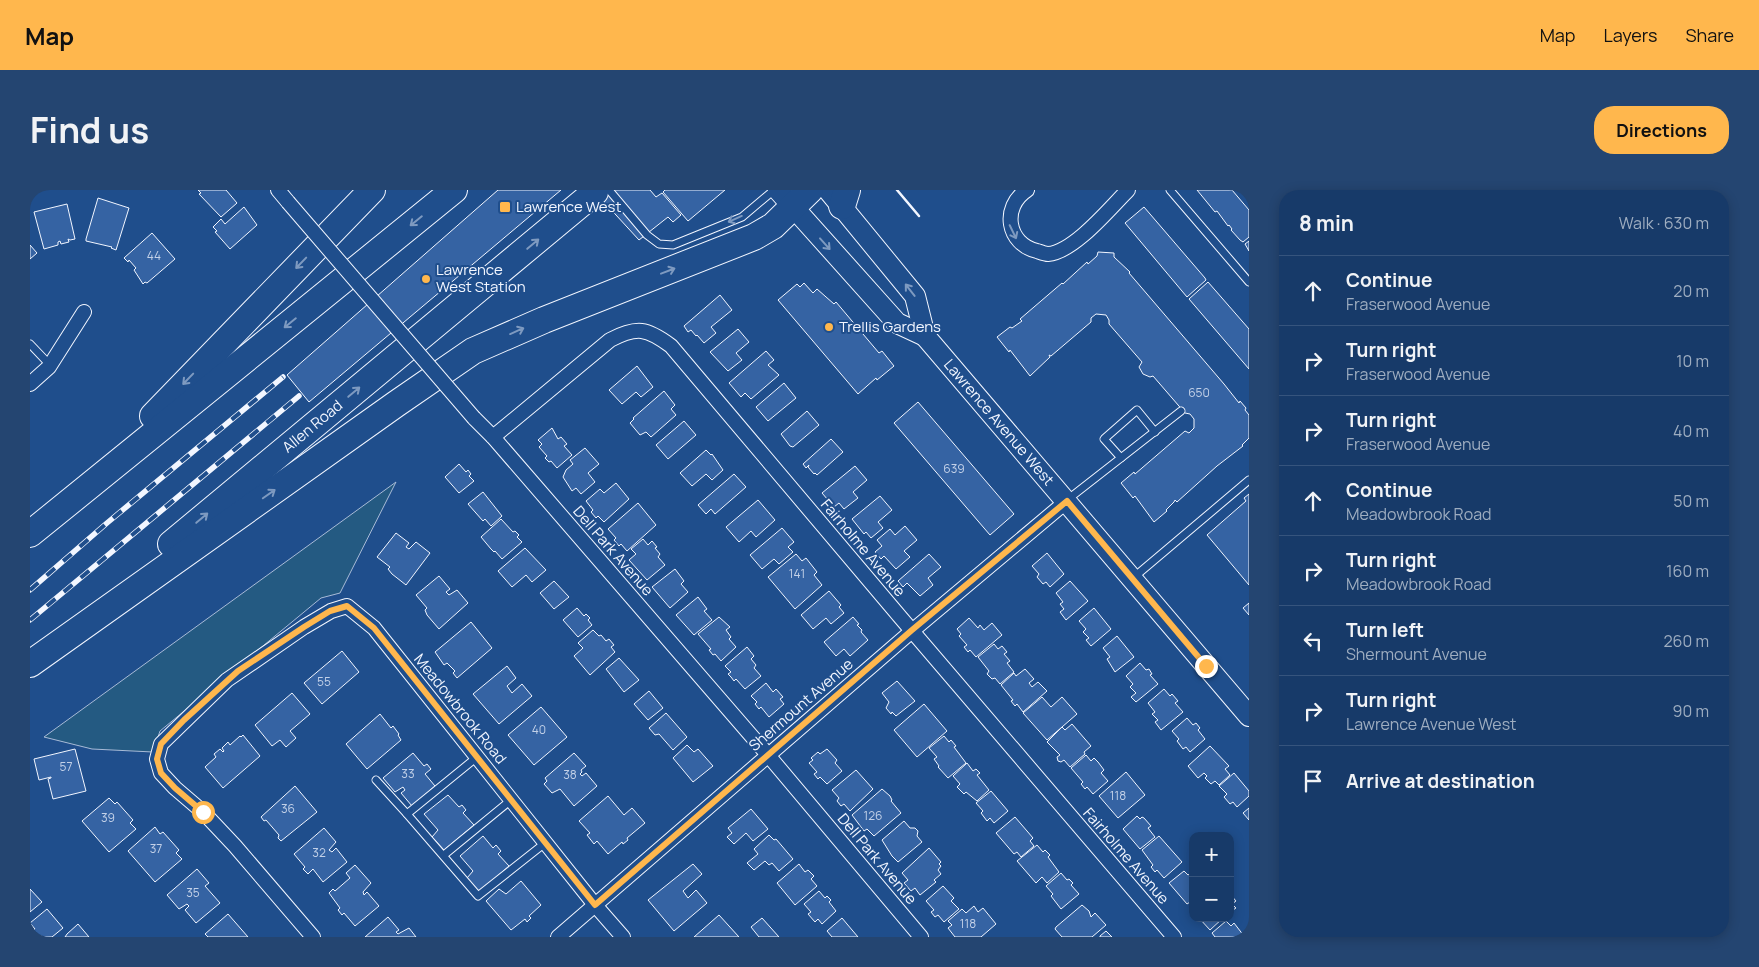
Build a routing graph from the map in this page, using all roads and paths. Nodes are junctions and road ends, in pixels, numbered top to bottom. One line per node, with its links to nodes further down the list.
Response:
1 (278, 190): 19 (street, Dell Park Avenue, bridge)
2 (372, 190): 22 (highway, one-way to 22)
3 (454, 190): 22 (highway, one-way to 22)
4 (774, 190): 8 (lane, one-way to 8)
5 (1026, 190): 6 (street, one-way to 6)
6 (1128, 190)
7 (1170, 190): 11 (lane)
8 (602, 191): 27 (highway, Allen Road, one-way to 8)
9 (839, 195): 13 (main road, Lawrence Avenue West, one-way to 9)
10 (794, 196): 13 (main road, Lawrence Avenue West, one-way to 13); 27 (highway, one-way to 10)
11 (1249, 282)
12 (84, 312): 15 (street)
13 (925, 336): 23 (main road, Lawrence Avenue West)
14 (30, 344): 15 (lane)
15 (50, 365): 16 (street)
16 (30, 384)
17 (1181, 411): 18 (lane)
18 (1155, 432): 20 (lane); 20 (lane)
19 (493, 437): 26 (street, Fairholme Avenue); 29 (street, Dell Park Avenue)
20 (1121, 458): 23 (lane)
21 (1249, 480): 25 (lane)
22 (74, 498): 24 (highway)
23 (1067, 501): 25 (main road, Lawrence Avenue West); 26 (street, Shermount Avenue)
24 (30, 534)
25 (1132, 578): 28 (main road, Lawrence Avenue West)
26 (912, 630): 29 (street, Shermount Avenue); 41 (street, Fairholme Avenue)
27 (30, 662)
28 (1249, 716)
29 (768, 755): 36 (street, Shermount Avenue); 40 (street, Dell Park Avenue)
30 (477, 758): 32 (street, Meadowbrook Road); 33 (lane); 37 (street, Meadowbrook Road)
31 (376, 780): 33 (lane)
32 (511, 800): 34 (street, Meadowbrook Road); 35 (lane)
33 (407, 814): 35 (lane)
34 (545, 843): 35 (lane); 36 (street, Meadowbrook Road)
35 (444, 855)
36 (595, 905): 38 (street, Shermount Avenue); 39 (street, Meadowbrook Road)
37 (313, 937)
38 (558, 937)
39 (623, 937)
40 (921, 937)
41 (1174, 937)

